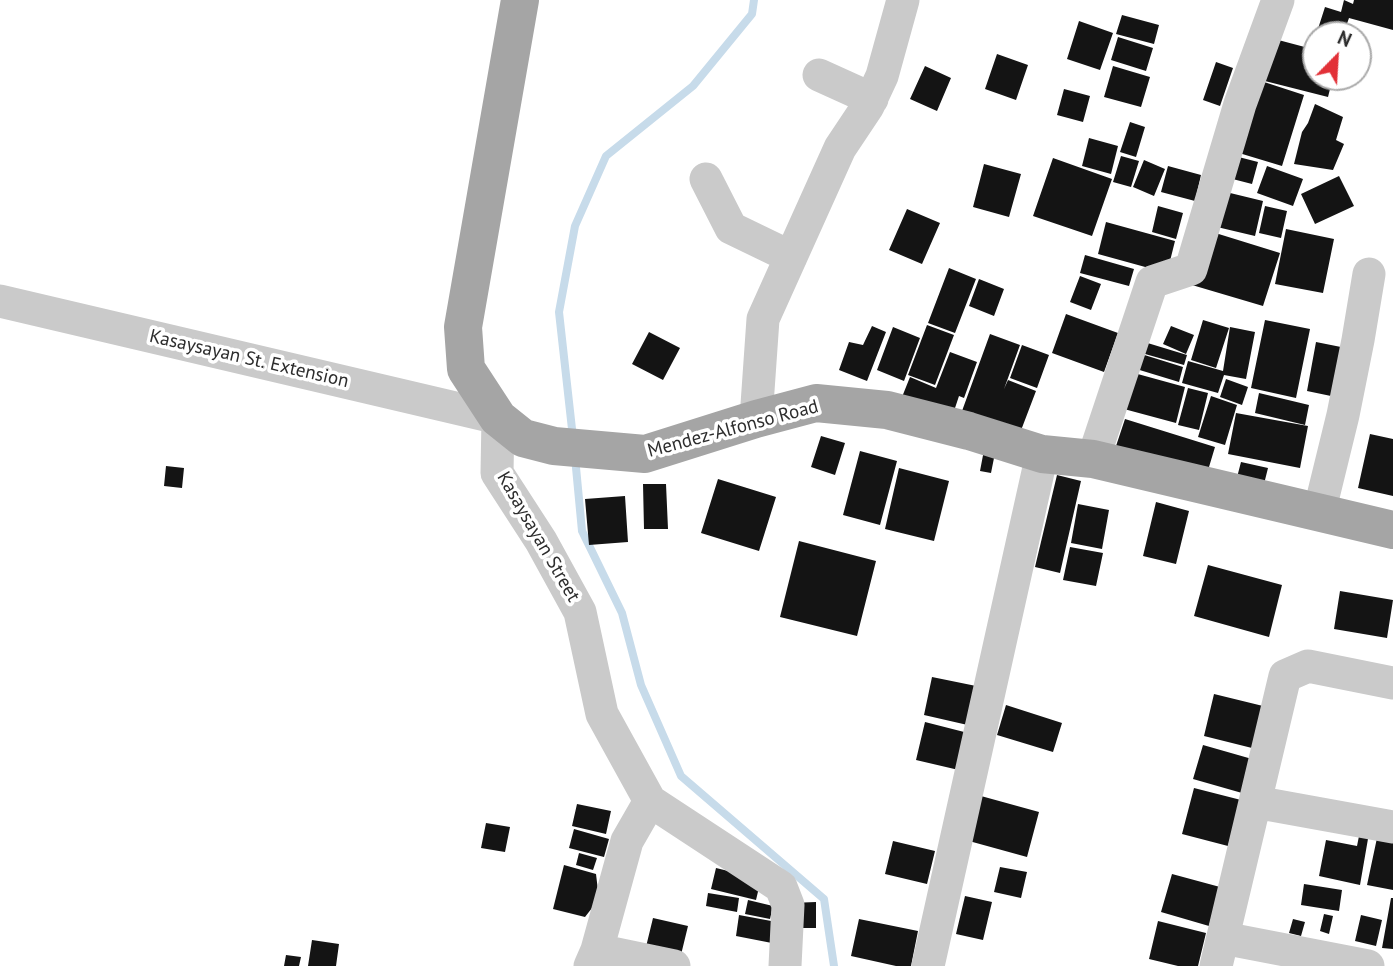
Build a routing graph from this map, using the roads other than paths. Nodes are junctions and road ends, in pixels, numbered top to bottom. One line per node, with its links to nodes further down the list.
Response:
1 (520, 0): 10 (main road, Mendez-Alfonso Road)
2 (903, 0): 5 (street)
3 (1278, 0): 13 (street)
4 (819, 75): 5 (street)
5 (872, 99): 7 (street)
6 (706, 179): 7 (street)
7 (791, 257): 11 (street)
8 (1369, 274): 14 (street)
9 (0, 301): 10 (street, Kasaysayan St. Extension)
10 (498, 418): 11 (main road, Mendez-Alfonso Road); 17 (street, Kasaysayan Street)
11 (756, 419): 12 (main road, Mendez-Alfonso Road)
12 (1042, 454): 13 (main road, Mendez-Alfonso Road); 24 (street)
13 (1093, 459): 14 (main road, Mendez-Alfonso Road)
14 (1319, 513): 15 (main road, Mendez-Alfonso Road)
15 (1393, 530)
16 (1393, 683): 18 (street)
17 (650, 801): 21 (street); 23 (street)
18 (1255, 802): 19 (street); 20 (street)
19 (1393, 827)
20 (1220, 952): 25 (street)
21 (594, 958): 22 (street)
22 (674, 966)
23 (785, 966)
24 (928, 966)
25 (1368, 966)

